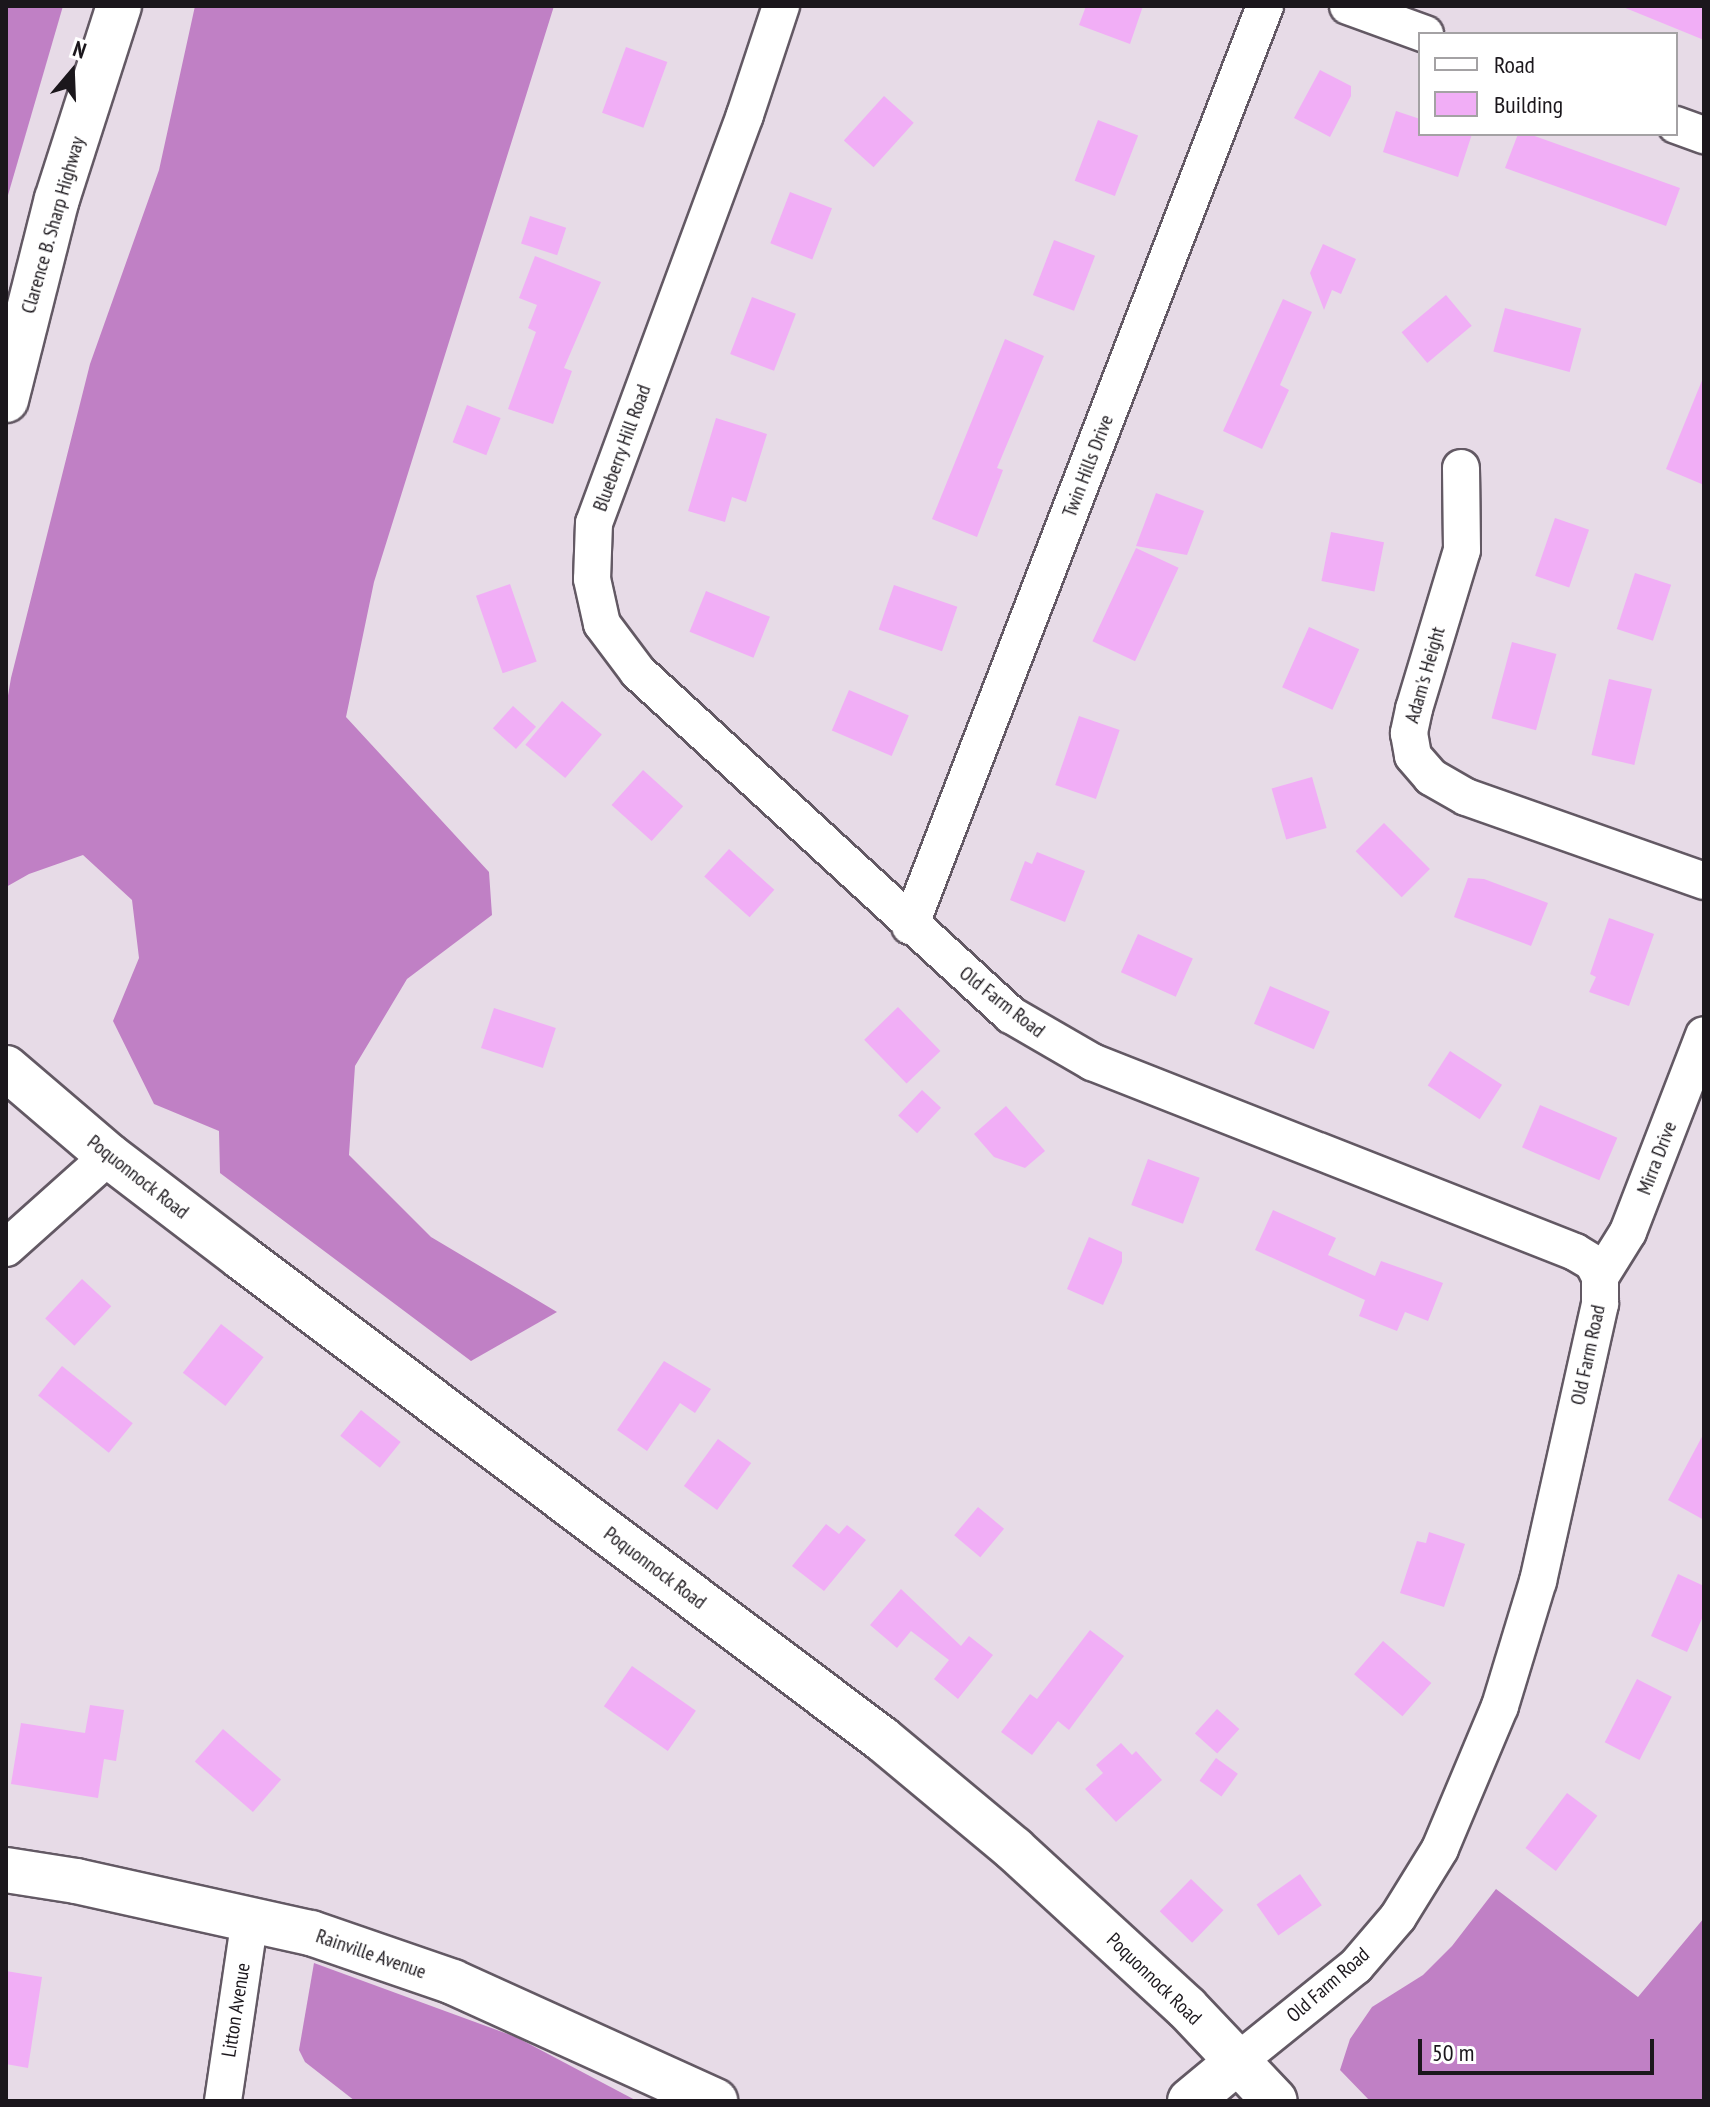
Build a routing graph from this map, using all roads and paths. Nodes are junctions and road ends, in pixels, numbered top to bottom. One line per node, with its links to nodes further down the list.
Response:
1 (119, 6): 8 (street, Clarence B. Sharp Highway)
2 (781, 6): 11 (street, Blueberry Hill Road)
3 (1265, 6): 11 (street, Twin Hills Drive)
4 (1348, 6): 5 (street)
5 (1420, 32)
6 (1678, 126): 7 (street)
7 (1704, 135)
8 (6, 400)
9 (1461, 468): 10 (street, Adam's Height)
10 (1704, 881)
11 (910, 926): 16 (street, Old Farm Road)
12 (1704, 1035): 16 (street, Mirra Drive)
13 (6, 1068): 14 (street, Poquonnock Road)
14 (109, 1156): 15 (street); 19 (street, Poquonnock Road)
15 (6, 1248)
16 (1600, 1277): 19 (street, Old Farm Road)
17 (6, 1870): 18 (street, Rainville Avenue)
18 (250, 1919): 20 (street, Litton Avenue); 21 (street, Rainville Avenue)
19 (1237, 2062): 22 (street); 23 (street, Poquonnock Road)
20 (223, 2101)
21 (715, 2101)
22 (1190, 2101)
23 (1275, 2101)

